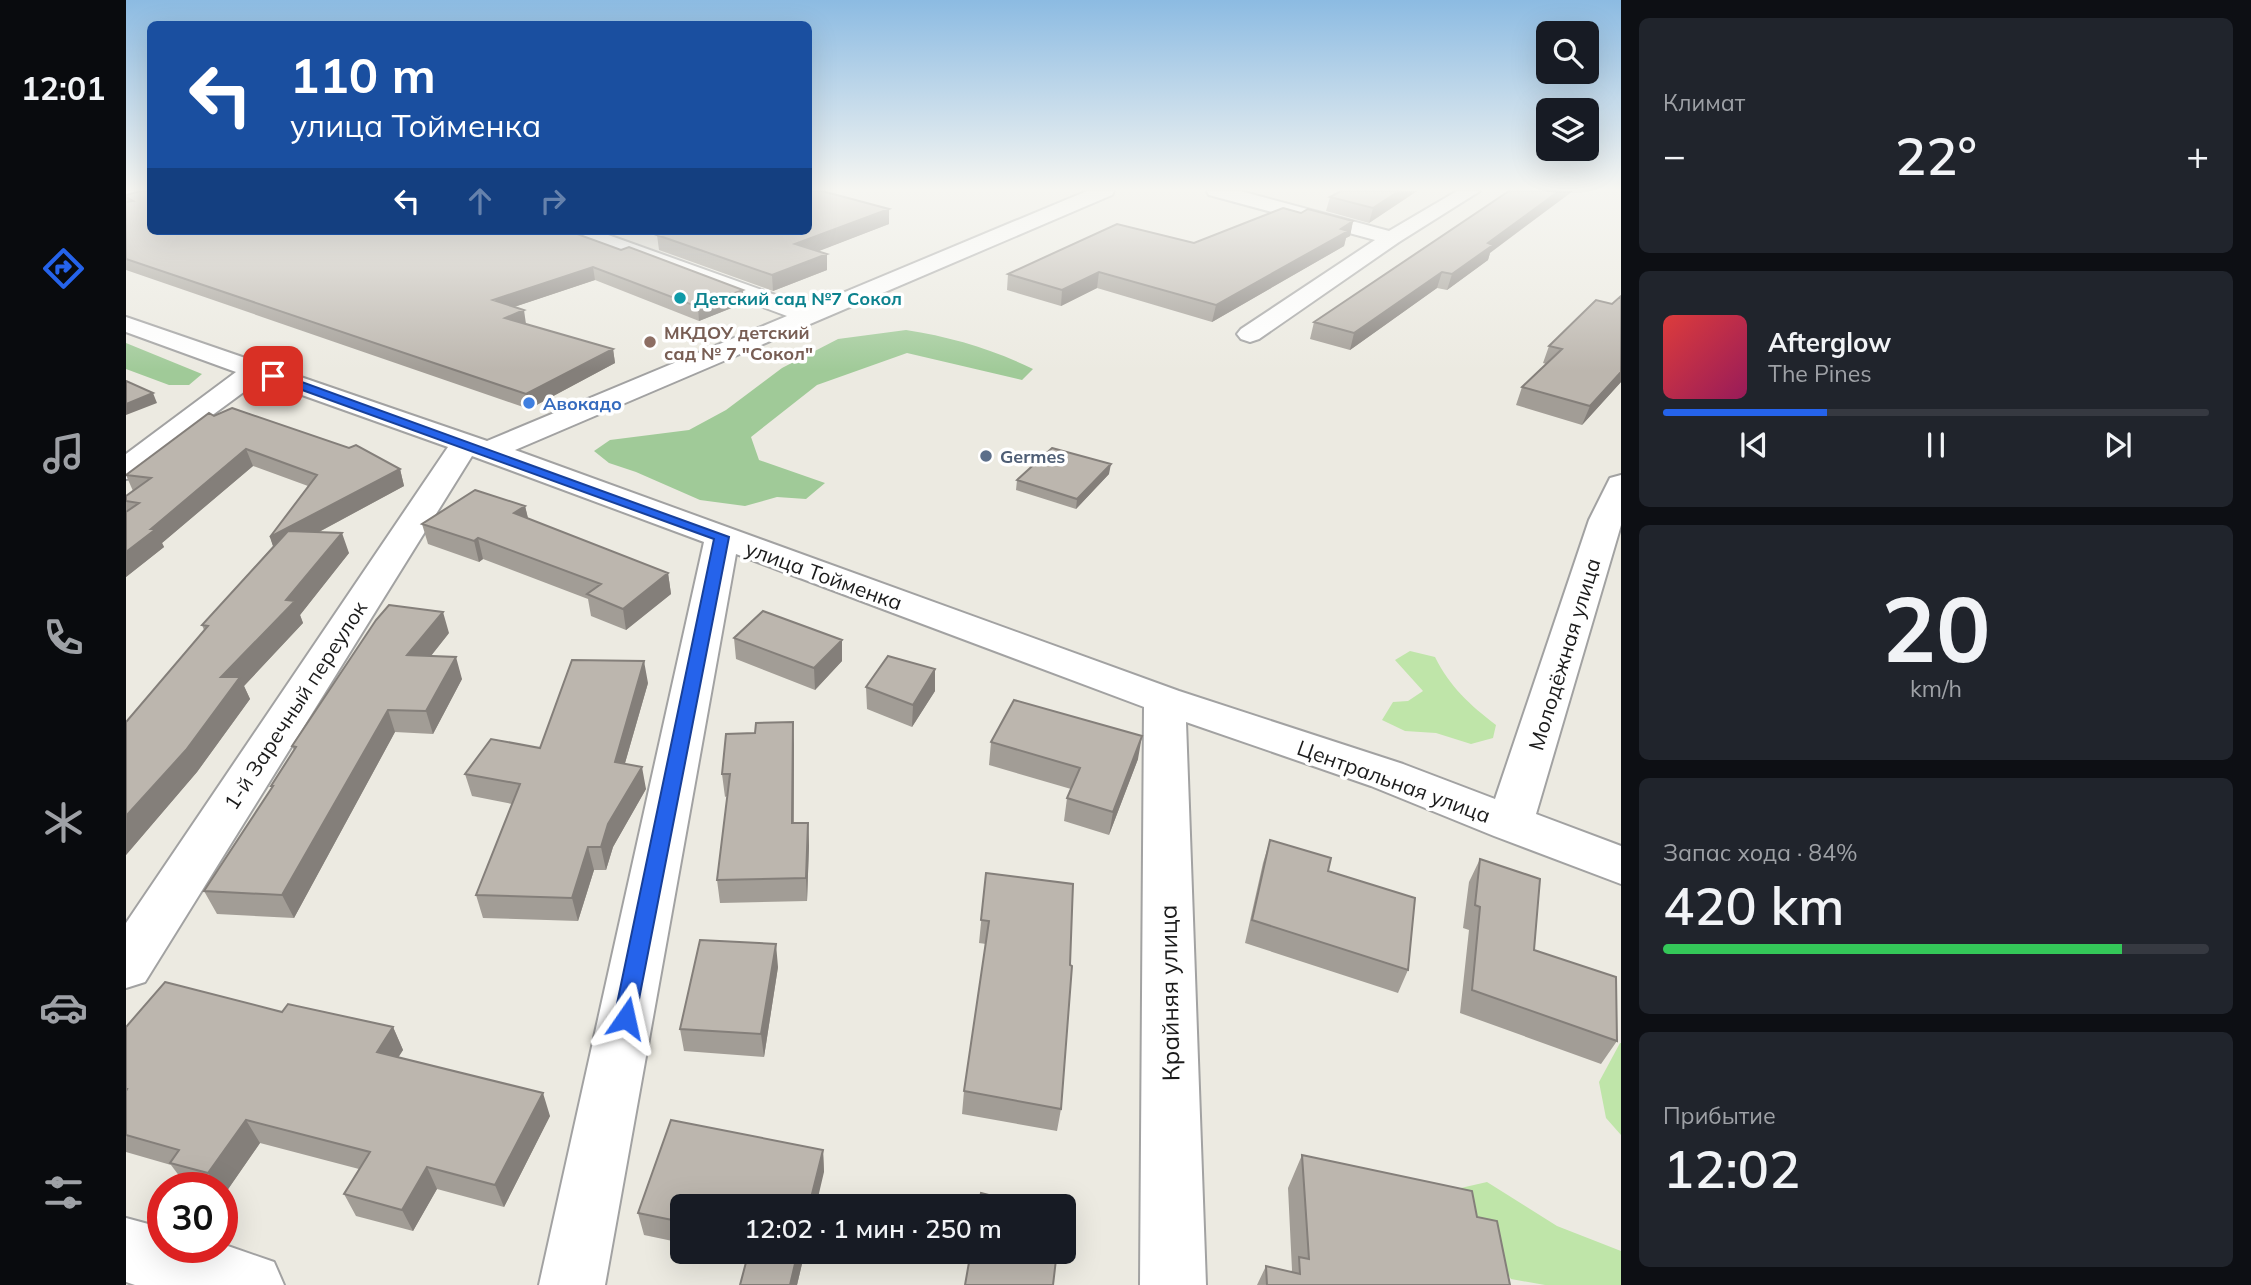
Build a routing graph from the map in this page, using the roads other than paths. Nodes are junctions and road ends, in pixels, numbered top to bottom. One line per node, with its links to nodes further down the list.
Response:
1 (632, 251): 4 (street)
2 (963, 251): 4 (street)
3 (1373, 251): 6 (street)
4 (810, 316): 8 (street)
5 (126, 324): 7 (street, улица Тойменка)
6 (1250, 334)
7 (256, 370): 8 (street, улица Тойменка); 9 (street)
8 (476, 447): 11 (street, улица Тойменка); 15 (street, 1-й Заречный переулок)
9 (126, 470)
10 (1621, 485): 13 (street, Молодёжная улица)
11 (722, 537): 12 (street, улица Тойменка); 18 (street)
12 (1165, 700): 13 (street, Центральная улица); 19 (street, Крайняя улица)
13 (1510, 824): 14 (street, Центральная улица)
14 (1621, 865)
15 (126, 966)
16 (126, 1250): 17 (street)
17 (251, 1285)
18 (572, 1285)
19 (1173, 1285)

